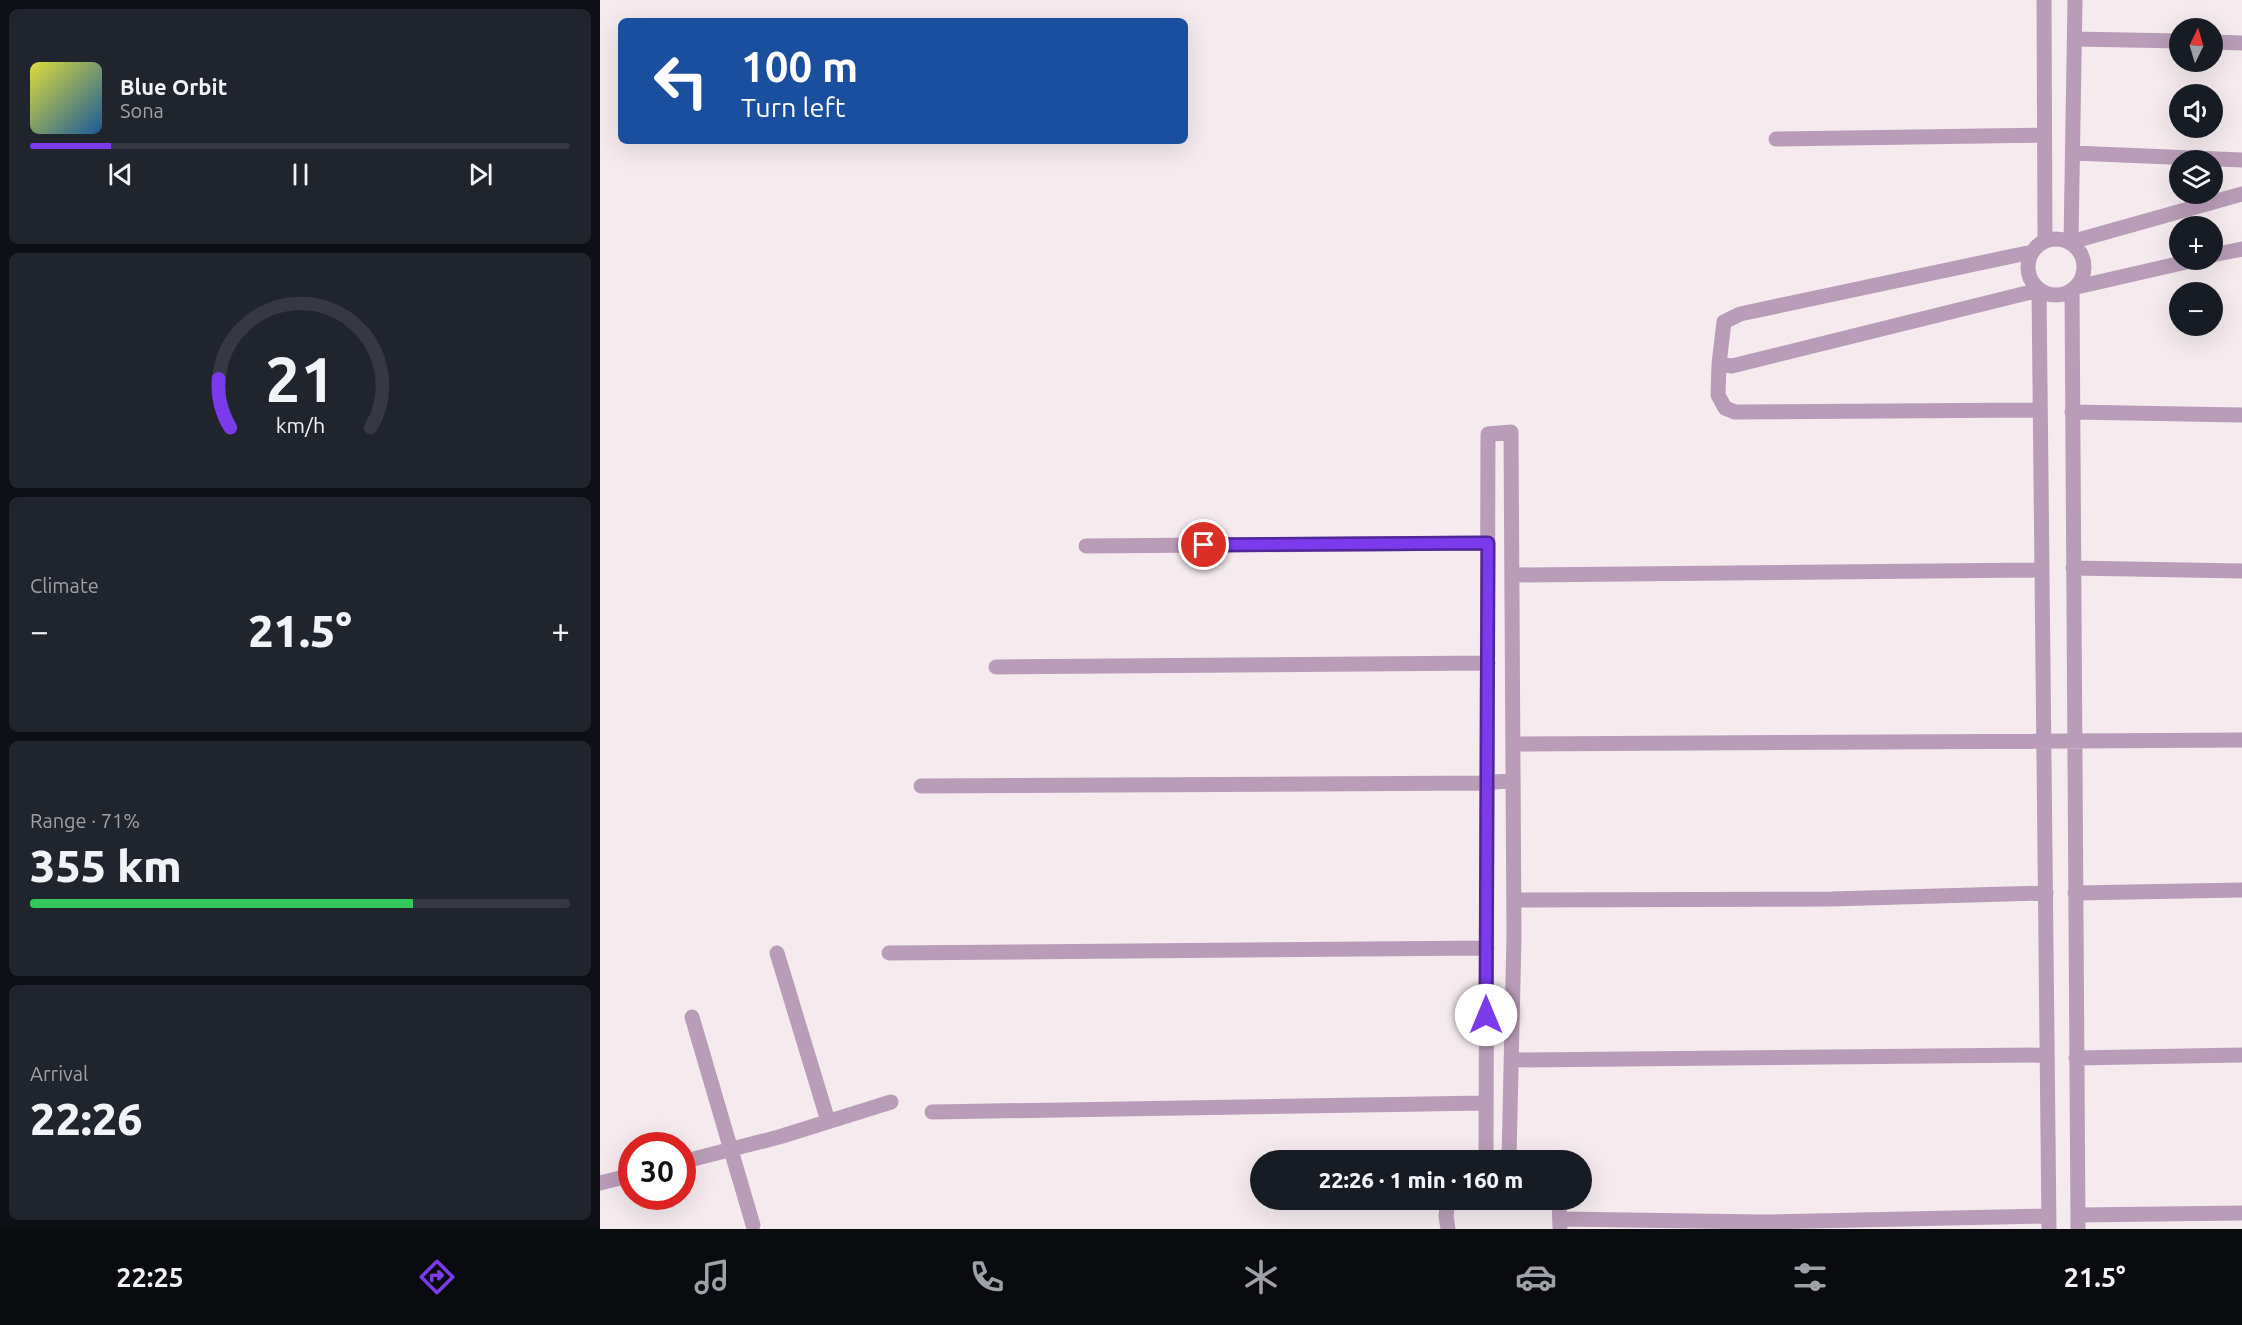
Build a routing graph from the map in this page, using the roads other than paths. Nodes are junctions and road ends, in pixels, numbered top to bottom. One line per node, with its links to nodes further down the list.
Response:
1 (2044, 0): 7 (street)
2 (2075, 0): 3 (street)
3 (2075, 39): 4 (street); 9 (street)
4 (2169, 41)
5 (2223, 42): 6 (street)
6 (2242, 43)
7 (2044, 135): 8 (street); 12 (street)
8 (1776, 139)
9 (2073, 153): 10 (street); 13 (street)
10 (2242, 160)
11 (2242, 194): 13 (street)
12 (2045, 240): 13 (street); 15 (street)
13 (2071, 242): 18 (street)
14 (2242, 249): 16 (street)
15 (2032, 252): 19 (street); 20 (street)
16 (2223, 253)
17 (2169, 266): 18 (street)
18 (2075, 289): 19 (street); 22 (street)
19 (2039, 290): 20 (street); 21 (street)
20 (1719, 364): 21 (street)
21 (2040, 410): 27 (street)
22 (2072, 412): 23 (street); 26 (street)
23 (2242, 415)
24 (1488, 543): 25 (street); 29 (street); 30 (street)
25 (1086, 546)
26 (2073, 568): 28 (street); 33 (street)
27 (2041, 570): 29 (street); 32 (street)
28 (2242, 571)
29 (1512, 575): 35 (street)
30 (1488, 663): 31 (street); 37 (street)
31 (996, 667)
32 (2044, 740): 33 (street); 35 (street); 40 (street)
33 (2074, 740): 34 (street); 41 (street)
34 (2242, 740)
35 (1514, 744): 36 (street)
36 (1513, 780): 37 (street); 42 (street)
37 (1487, 783): 38 (street); 43 (street)
38 (921, 786)
39 (2242, 890): 41 (street)
40 (2046, 893): 42 (street); 47 (street)
41 (2075, 893): 49 (street)
42 (1514, 900): 50 (street)
43 (1487, 948): 45 (street); 52 (street)
44 (777, 953): 54 (street)
45 (889, 953)
46 (692, 1017): 55 (street)
47 (2047, 1055): 50 (street); 64 (street)
48 (2242, 1055): 49 (street)
49 (2076, 1058): 63 (street)
50 (1512, 1060): 57 (street)
51 (891, 1102): 54 (street)
52 (1486, 1103): 53 (street); 56 (street)
53 (932, 1112)
54 (828, 1121): 55 (street)
55 (731, 1149): 58 (street); 66 (street)
56 (1485, 1150)
57 (1516, 1150)
58 (696, 1158)
59 (618, 1178): 60 (street)
60 (600, 1183)
61 (1447, 1210): 67 (street)
62 (2242, 1213): 63 (street)
63 (2078, 1222)
64 (2049, 1223): 65 (street)
65 (1560, 1224)
66 (753, 1225)
67 (1448, 1229)

